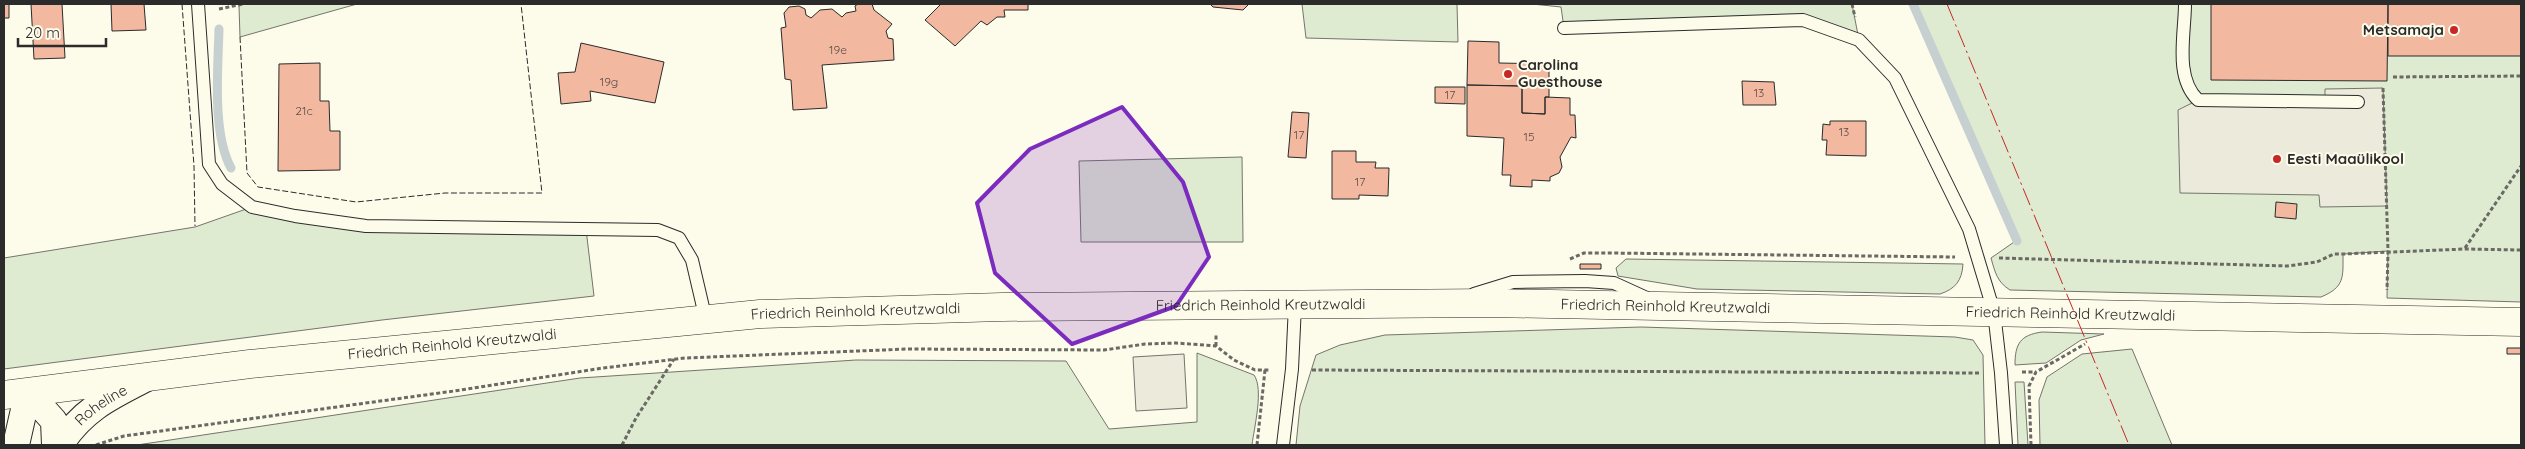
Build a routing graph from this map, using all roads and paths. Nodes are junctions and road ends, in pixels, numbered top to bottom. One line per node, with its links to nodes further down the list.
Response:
1 (198, 4): 14 (lane)
2 (2185, 4): 6 (lane)
3 (1564, 28): 10 (lane)
4 (2521, 76): 5 (path)
5 (2393, 77)
6 (2358, 102)
7 (2521, 166): 8 (path)
8 (2465, 249): 9 (path); 10 (path)
9 (2521, 250)
10 (1977, 257): 11 (path); 13 (lane)
11 (1567, 261)
12 (1295, 305): 13 (main road, Friedrich Reinhold Kreutzwaldi); 14 (main road, Friedrich Reinhold Kreutzwaldi); 17 (lane)
13 (1994, 312): 15 (main road, Friedrich Reinhold Kreutzwaldi); 20 (lane)
14 (706, 320): 21 (main road, Friedrich Reinhold Kreutzwaldi)
15 (2521, 322)
16 (674, 359): 18 (path); 27 (path); 28 (path)
17 (1292, 369): 18 (path); 20 (path); 30 (lane)
18 (1265, 370): 29 (path)
19 (2036, 372): 20 (path)
20 (2001, 373): 31 (lane)
21 (151, 376): 23 (main road, Friedrich Reinhold Kreutzwaldi); 26 (street, Roheline)
22 (2029, 386): 32 (path)
23 (16, 393): 24 (street); 25 (street, Roheline)
24 (16, 445)
25 (55, 445)
26 (60, 445)
27 (95, 445)
28 (622, 445)
29 (1257, 445)
30 (1283, 445)
31 (2006, 445)
32 (2031, 445)

